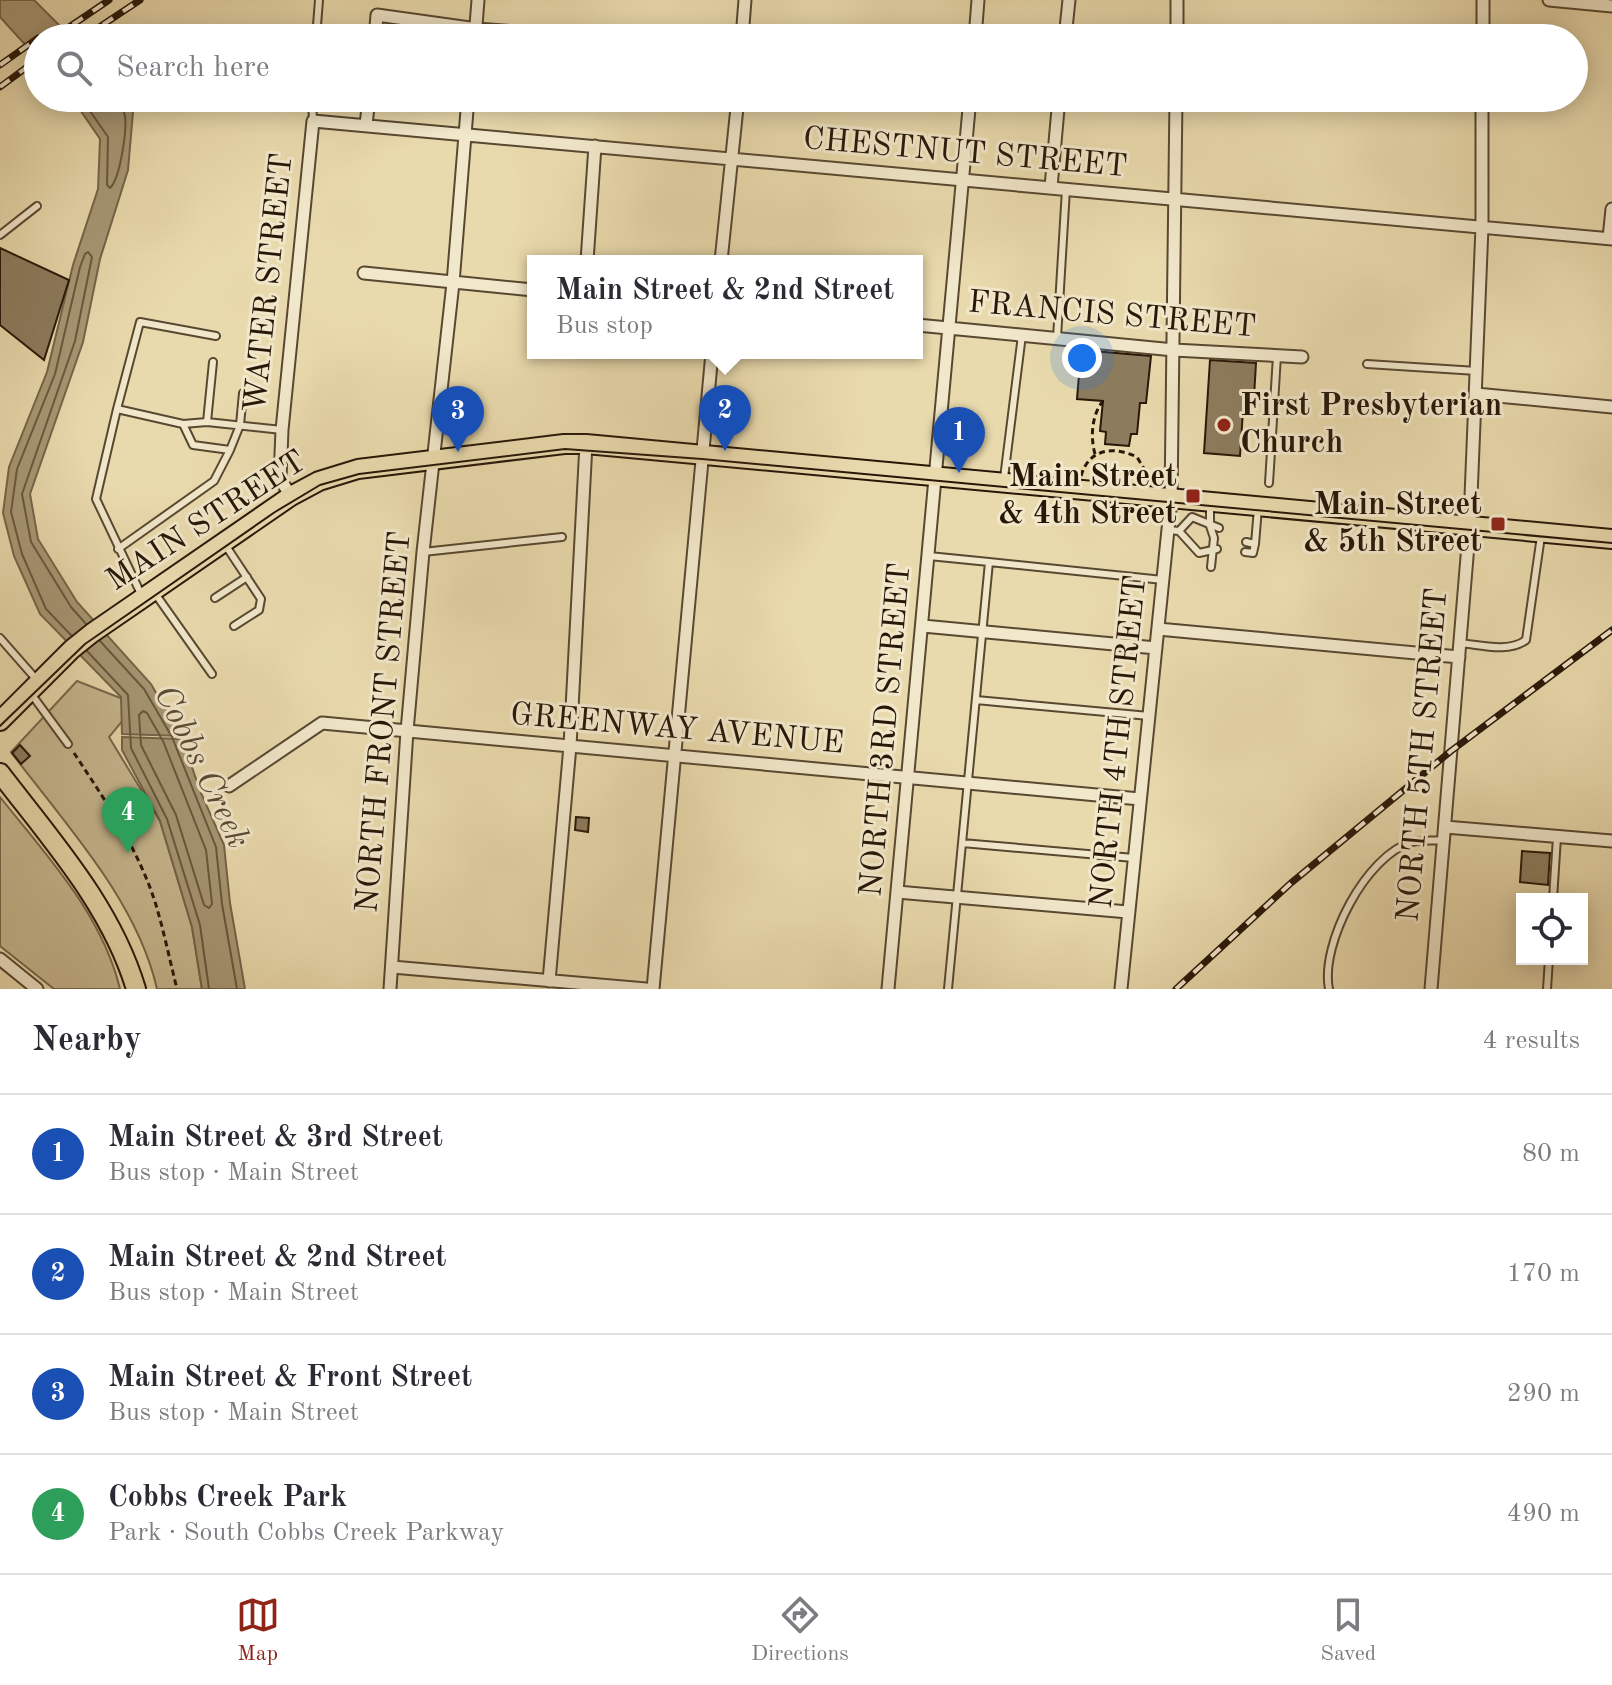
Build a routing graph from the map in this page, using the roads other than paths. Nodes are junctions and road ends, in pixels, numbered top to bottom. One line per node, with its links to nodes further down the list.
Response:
1 (319, 0): 11 (lane)
2 (478, 0): 14 (street)
3 (745, 0): 15 (street)
4 (978, 0): 16 (street)
5 (1069, 0): 17 (street)
6 (1177, 0): 18 (street)
7 (1483, 0): 19 (street)
8 (1549, 0): 9 (street)
9 (1587, 2): 10 (street)
10 (1612, 6)
11 (317, 24)
12 (376, 24): 13 (street)
13 (424, 24)
14 (477, 24)
15 (743, 24)
16 (976, 24)
17 (1066, 24)
18 (1177, 24)
19 (1483, 24)
20 (313, 112): 28 (lane)
21 (367, 112): 29 (street)
22 (466, 112): 30 (street, NORTH FRONT STREET)
23 (737, 112): 32 (street)
24 (969, 112): 33 (street, NORTH 3RD STREET)
25 (1058, 112): 34 (street)
26 (1176, 112): 36 (street, NORTH 4TH STREET)
27 (1482, 112): 39 (street, NORTH 5TH STREET)
28 (313, 121): 29 (street, CHESTNUT STREET); 66 (street, WATER STREET)
29 (366, 125): 30 (street, CHESTNUT STREET)
30 (463, 134): 31 (street, CHESTNUT STREET); 45 (street, NORTH FRONT STREET)
31 (595, 146): 32 (street, CHESTNUT STREET); 42 (street)
32 (733, 159): 33 (street, CHESTNUT STREET); 43 (street)
33 (962, 179): 34 (street, CHESTNUT STREET); 48 (street, NORTH 3RD STREET)
34 (1051, 187): 35 (street, CHESTNUT STREET)
35 (1066, 189): 36 (street, CHESTNUT STREET); 51 (lane)
36 (1175, 199): 39 (street, CHESTNUT STREET); 52 (street, NORTH 4TH STREET)
37 (37, 206): 40 (lane)
38 (1612, 209): 41 (street)
39 (1482, 227): 41 (street, CHESTNUT STREET); 58 (street, NORTH 5TH STREET)
40 (0, 235)
41 (1611, 238)
42 (587, 255)
43 (722, 255)
44 (364, 273): 45 (street)
45 (453, 283): 46 (street); 70 (street, NORTH FRONT STREET)
46 (527, 289)
47 (923, 326): 48 (street, FRANCIS STREET)
48 (950, 328): 49 (street, FRANCIS STREET); 71 (street, NORTH 3RD STREET)
49 (1022, 335): 51 (street, FRANCIS STREET); 72 (lane)
50 (216, 336): 62 (lane)
51 (1057, 338): 52 (street, FRANCIS STREET)
52 (1174, 350): 53 (street, FRANCIS STREET); 75 (street, NORTH 4TH STREET)
53 (1277, 356): 54 (street, FRANCIS STREET); 73 (lane)
54 (1302, 357)
55 (711, 359): 69 (street)
56 (213, 362): 63 (lane)
57 (1367, 364): 58 (lane)
58 (1477, 371): 60 (street, NORTH 5TH STREET)
59 (243, 393): 65 (lane)
60 (1476, 394): 61 (street); 79 (street, NORTH 5TH STREET)
61 (1612, 407)
62 (117, 409): 64 (lane); 90 (lane)
63 (207, 422): 64 (lane); 65 (lane)
64 (183, 424): 68 (lane)
65 (240, 425): 66 (lane); 68 (lane)
66 (282, 430): 74 (street, WATER STREET)
67 (586, 444): 69 (main road, MAIN STREET); 70 (main road, MAIN STREET); 116 (street)
68 (230, 450): 90 (lane)
69 (703, 454): 71 (main road, MAIN STREET); 117 (street)
70 (434, 459): 74 (main road, MAIN STREET); 92 (street, NORTH FRONT STREET)
71 (937, 476): 72 (main road, MAIN STREET); 94 (street, NORTH 3RD STREET)
72 (1003, 483): 75 (main road, MAIN STREET)
73 (1269, 483)
74 (291, 496): 88 (main road, MAIN STREET)
75 (1171, 500): 76 (main road, MAIN STREET); 81 (street, NORTH 4TH STREET)
76 (1210, 504): 77 (main road, MAIN STREET); 78 (lane)
77 (1258, 508): 79 (main road, MAIN STREET); 83 (lane)
78 (1210, 526): 80 (lane); 81 (lane); 91 (lane)
79 (1470, 526): 84 (main road, MAIN STREET); 106 (street, NORTH 5TH STREET)
80 (1219, 528)
81 (1173, 530): 91 (lane); 98 (street, NORTH 4TH STREET)
82 (1247, 531): 83 (lane)
83 (1256, 532): 89 (lane)
84 (1541, 532): 86 (main road, MAIN STREET); 106 (lane)
85 (562, 537): 92 (lane)
86 (1612, 539)
87 (1246, 542): 89 (lane)
88 (224, 543): 97 (lane); 99 (main road, MAIN STREET)
89 (1255, 544): 93 (lane)
90 (118, 549): 99 (lane)
91 (1215, 549): 96 (lane)
92 (423, 552): 114 (street, NORTH FRONT STREET)
93 (1245, 552)
94 (929, 556): 95 (lane); 102 (street, NORTH 3RD STREET)
95 (989, 562): 98 (lane); 104 (lane)
96 (1211, 567)
97 (247, 577): 100 (lane); 101 (lane)
98 (1163, 580): 103 (street, NORTH 4TH STREET)
99 (148, 595): 109 (lane); 110 (main road, MAIN STREET)
100 (215, 598)
101 (234, 626)
102 (923, 626): 104 (street); 119 (street, NORTH 3RD STREET)
103 (1158, 629): 107 (street, NORTH 4TH STREET); 108 (street)
104 (983, 632): 107 (street); 111 (lane)
105 (0, 638): 110 (lane)
106 (1460, 643): 108 (street, NORTH 5TH STREET)
107 (1156, 648): 112 (street, NORTH 4TH STREET)
108 (1459, 657): 123 (street, NORTH 5TH STREET)
109 (212, 674)
110 (34, 686): 113 (main road, MAIN STREET); 115 (lane)
111 (976, 700): 112 (lane); 120 (lane)
112 (1149, 716): 122 (street, NORTH 4TH STREET)
113 (0, 721)
114 (407, 731): 116 (street, GREENWAY AVENUE); 121 (street, GREENWAY AVENUE); 135 (street, NORTH FRONT STREET)
115 (68, 744)
116 (570, 746): 117 (street, GREENWAY AVENUE); 136 (street)
117 (675, 756): 119 (street, GREENWAY AVENUE); 142 (street)
118 (0, 773): 139 (main road)
119 (908, 777): 120 (street, GREENWAY AVENUE); 129 (street, NORTH 3RD STREET)
120 (967, 783): 122 (street, GREENWAY AVENUE); 127 (lane)
121 (229, 786)
122 (1140, 799): 128 (street, NORTH 4TH STREET)
123 (1445, 827): 124 (street); 125 (street, NORTH 5TH STREET)
124 (1557, 837): 126 (street); 130 (lane)
125 (1443, 840): 146 (lane); 147 (street, NORTH 5TH STREET)
126 (1612, 841)
127 (962, 843): 128 (lane); 131 (lane)
128 (1134, 858): 132 (street, NORTH 4TH STREET)
129 (897, 892): 131 (street); 143 (street, NORTH 3RD STREET)
130 (1553, 893)
131 (957, 898): 132 (street); 144 (lane)
132 (1128, 912): 145 (street, NORTH 4TH STREET)
133 (0, 959): 138 (street)
134 (1549, 965): 148 (lane)
135 (392, 967): 136 (street); 140 (street, NORTH FRONT STREET)
136 (549, 981): 137 (street)
137 (573, 986): 141 (street)
138 (37, 989)
139 (136, 989)
140 (390, 989)
141 (646, 989)
142 (653, 989)
143 (888, 989)
144 (948, 989)
145 (1121, 989)
146 (1329, 989)
147 (1431, 989)
148 (1547, 989)

